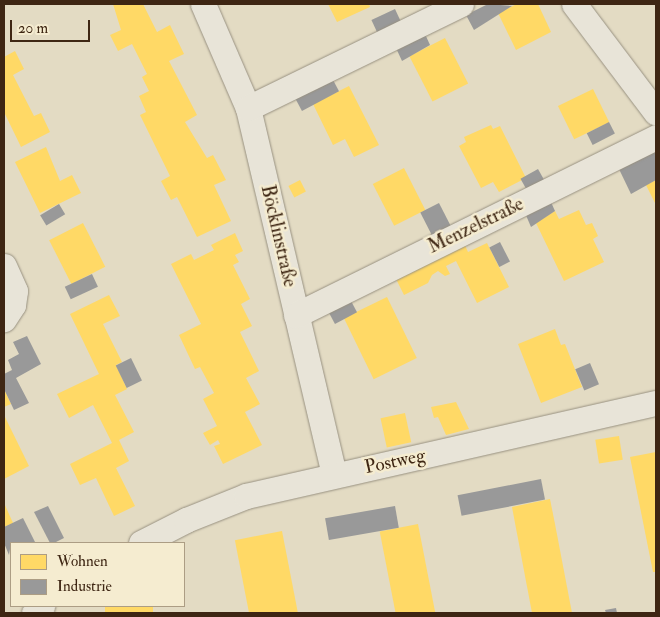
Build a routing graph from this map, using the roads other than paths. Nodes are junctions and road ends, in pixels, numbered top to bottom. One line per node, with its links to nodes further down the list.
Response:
1 (203, 4): 4 (street, Böcklinstraße)
2 (461, 4): 4 (street)
3 (574, 4): 5 (street)
4 (248, 108): 8 (street, Böcklinstraße)
5 (656, 113)
6 (656, 136): 8 (street, Menzelstraße)
7 (4, 266): 9 (street)
8 (296, 315): 11 (street, Böcklinstraße)
9 (4, 319)
10 (656, 404): 11 (street, Postweg)
11 (334, 475): 12 (street, Postweg)
12 (143, 542)

